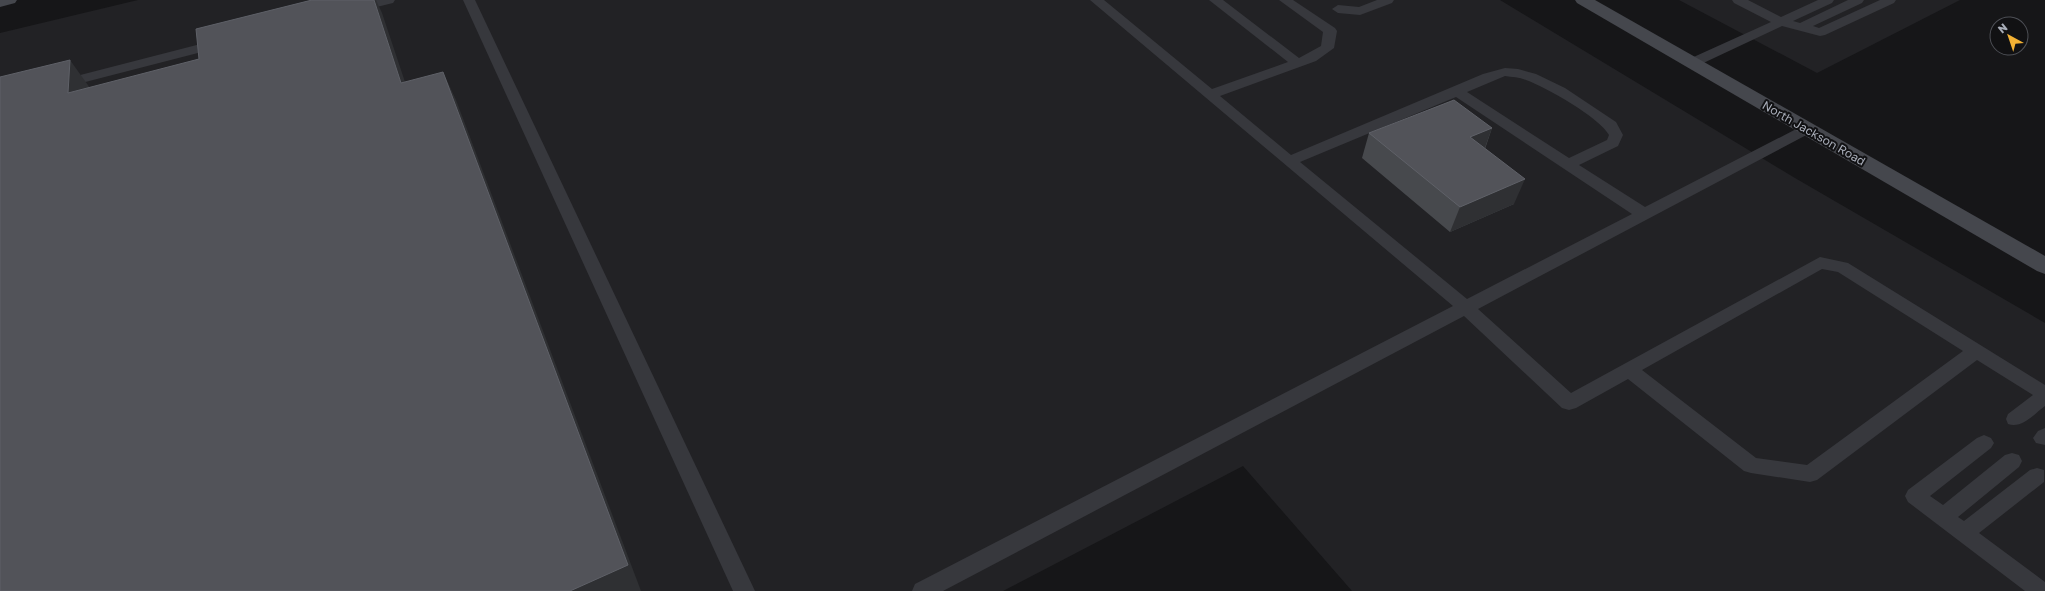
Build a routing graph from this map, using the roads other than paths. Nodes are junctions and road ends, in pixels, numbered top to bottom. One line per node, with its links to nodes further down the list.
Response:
1 (9, 0): 13 (main road)
2 (389, 0): 15 (lane)
3 (469, 0): 40 (lane)
4 (1096, 0): 24 (lane)
5 (1215, 0): 20 (lane)
6 (1285, 0): 18 (lane)
7 (1388, 0): 14 (lane)
8 (1583, 0): 21 (main road, North Jackson Road)
9 (1738, 0): 16 (lane)
10 (1828, 0): 16 (lane)
11 (1858, 0): 17 (lane)
12 (1890, 0): 17 (lane)
13 (0, 2)
14 (1341, 4): 18 (lane)
15 (343, 12)
16 (1782, 22): 17 (lane); 21 (lane)
17 (1801, 27)
18 (1330, 31): 20 (lane)
19 (236, 39): 22 (lane)
20 (1298, 63): 24 (lane)
21 (1692, 63): 25 (main road, North Jackson Road)
22 (46, 88)
23 (1457, 91): 26 (lane); 27 (lane); 27 (lane)
24 (1210, 95): 26 (lane)
25 (1807, 129): 28 (lane); 29 (main road, North Jackson Road)
26 (1289, 161): 30 (lane)
27 (1568, 164): 28 (lane)
28 (1644, 214): 30 (lane)
29 (2045, 266)
30 (1466, 308): 32 (lane); 41 (lane)
31 (1976, 352): 32 (lane); 32 (lane); 33 (lane)
32 (1629, 370)
33 (2045, 395): 34 (lane)
34 (2015, 419)
35 (1984, 443): 38 (lane)
36 (2012, 461): 38 (lane)
37 (2037, 476): 39 (lane)
38 (1943, 517): 39 (lane)
39 (1964, 533): 42 (lane)
40 (744, 591)
41 (923, 591)
42 (2041, 591)

